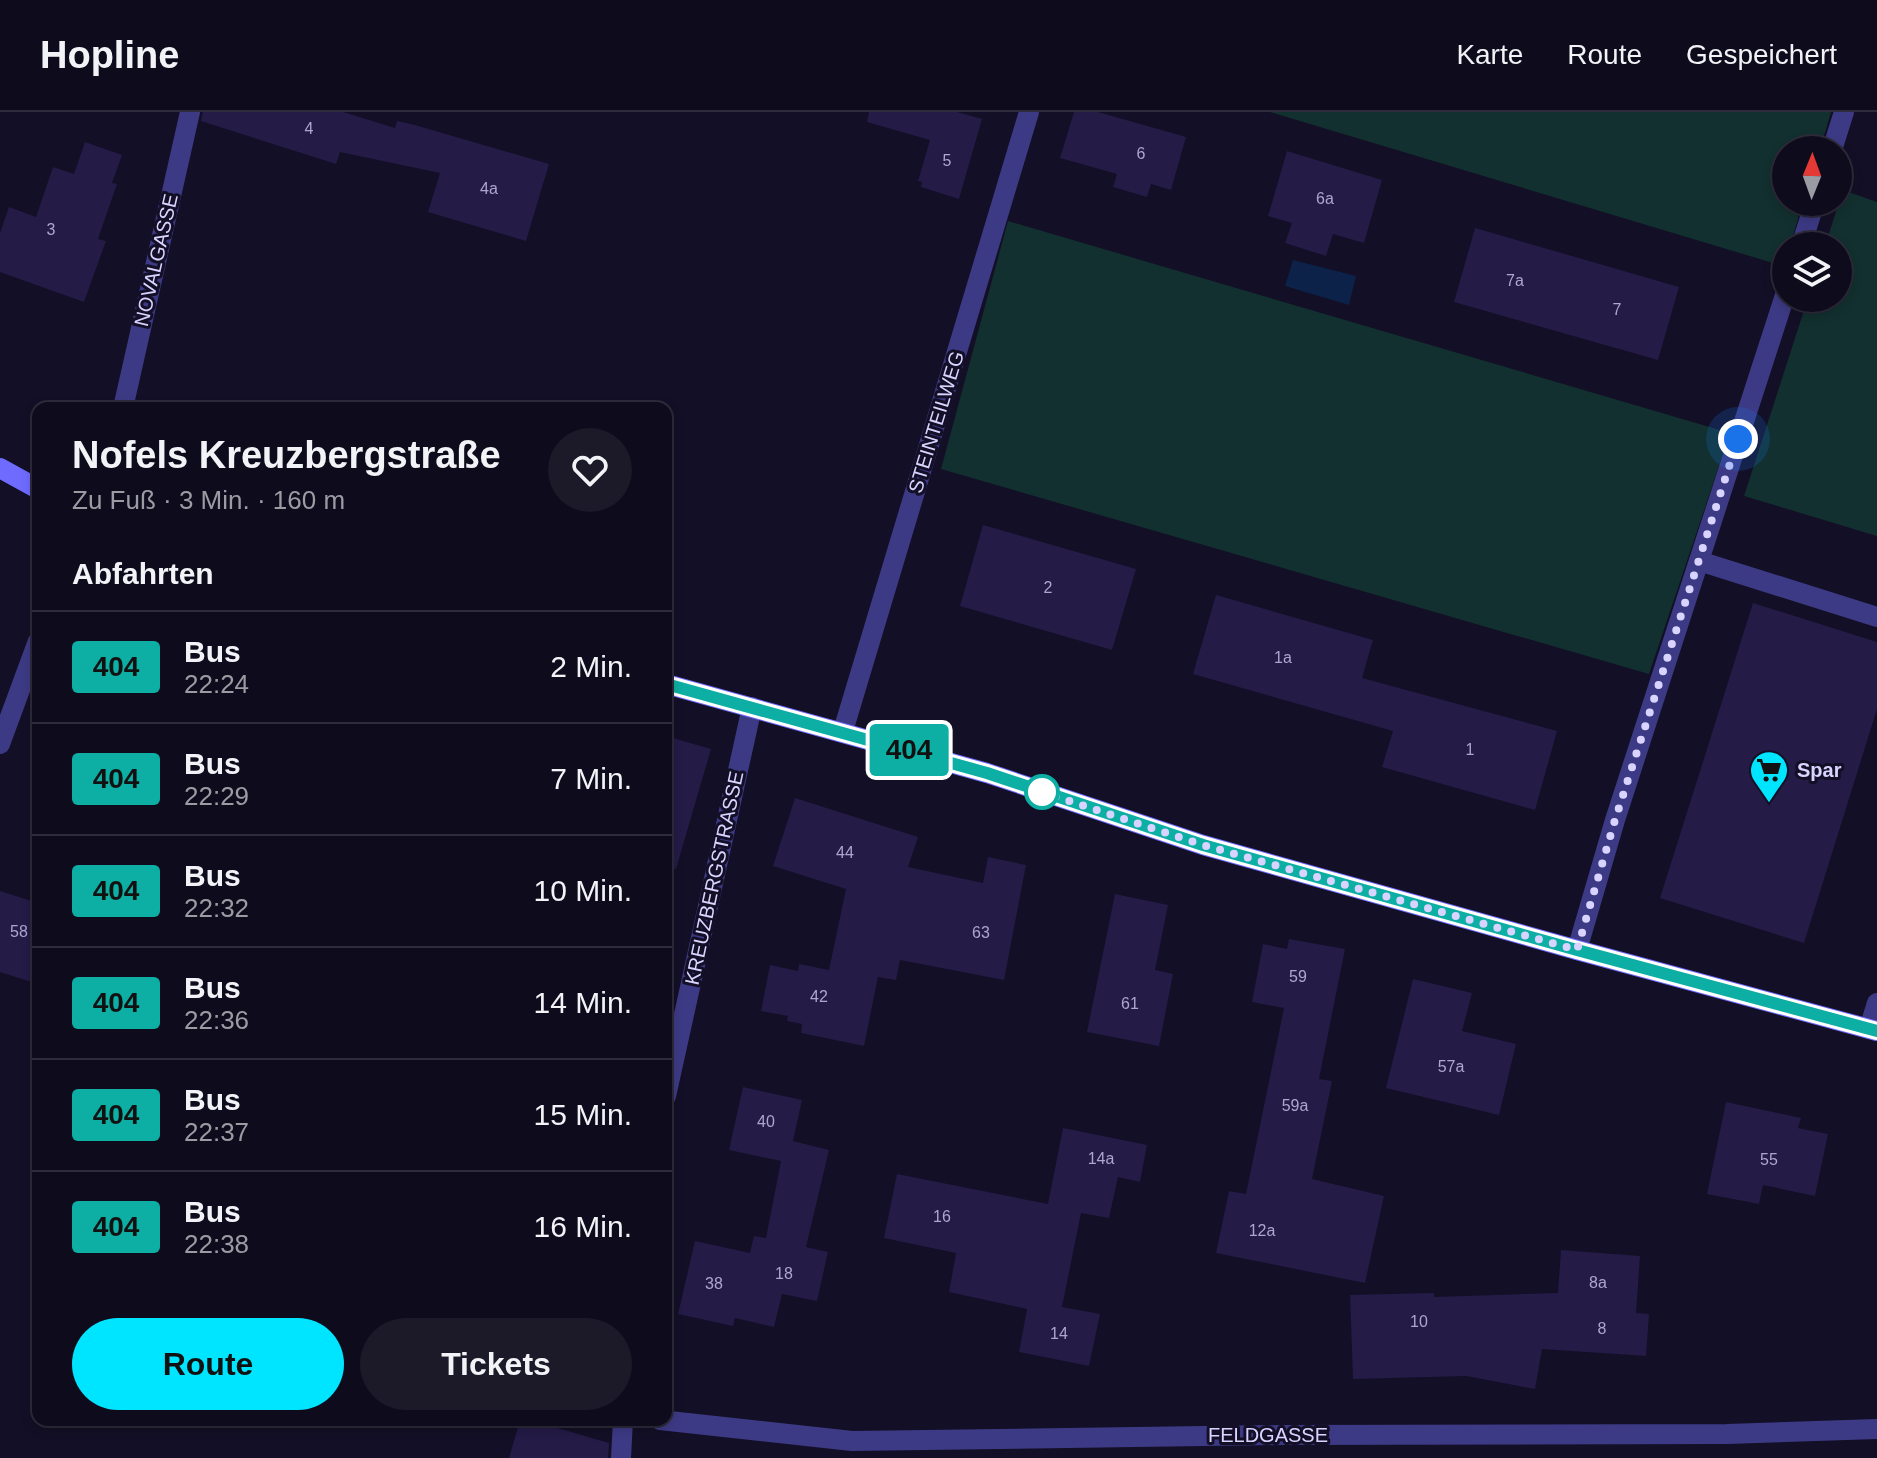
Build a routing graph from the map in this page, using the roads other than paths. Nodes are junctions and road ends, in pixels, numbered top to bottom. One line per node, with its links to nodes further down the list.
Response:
1 (190, 112): 6 (street, NOVALGASSE)
2 (1029, 112): 14 (street, STEINTEILWEG)
3 (1844, 112): 4 (street)
4 (1836, 136)
5 (1780, 312): 9 (street)
6 (124, 402)
7 (0, 468): 8 (main road)
8 (32, 486)
9 (1699, 561): 10 (street); 16 (street)
10 (1877, 617)
11 (32, 657): 15 (street)
12 (672, 686): 13 (main road)
13 (752, 707): 14 (main road); 19 (street, KREUZBERGSTRASSE)
14 (843, 731): 16 (main road)
15 (0, 744)
16 (1577, 950): 18 (main road)
17 (1877, 1003): 18 (street)
18 (1873, 1030)
19 (672, 1069)
20 (672, 1421): 22 (street, FELDGASSE)
21 (623, 1426): 23 (street)
22 (1877, 1429)
23 (621, 1458)

